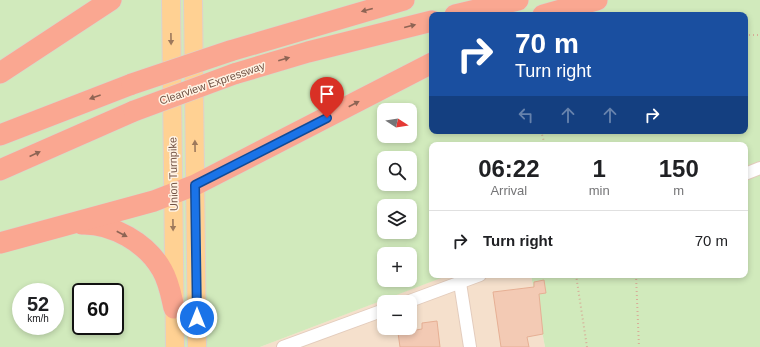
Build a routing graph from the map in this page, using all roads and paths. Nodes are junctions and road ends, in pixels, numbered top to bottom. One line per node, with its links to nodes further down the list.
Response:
1 (111, 0): 13 (highway)
2 (171, 0): 19 (main road, Union Turnpike, one-way to 19)
3 (193, 0): 18 (main road, Union Turnpike, one-way to 3)
4 (404, 0): 14 (highway, one-way to 14, bridge)
5 (518, 0): 7 (highway)
6 (597, 0): 8 (highway)
7 (468, 12)
8 (555, 12)
9 (429, 22): 16 (highway, Clearview Expressway, one-way to 9, bridge)
10 (748, 35): 11 (path)
11 (760, 35)
12 (429, 65): 18 (highway, one-way to 12)
13 (0, 73)
14 (0, 135)
15 (760, 168): 17 (street)
16 (0, 170)
17 (748, 173)
18 (195, 185): 19 (highway); 30 (main road, Union Turnpike)
19 (173, 194): 20 (highway); 27 (main road, Union Turnpike, one-way to 27)
20 (57, 228): 21 (highway); 27 (highway, one-way to 27)
21 (0, 243)
22 (472, 278): 25 (street)
23 (576, 278): 33 (path)
24 (636, 278): 34 (path)
25 (460, 283): 26 (street); 32 (street)
26 (417, 298)
27 (174, 308): 29 (main road, Union Turnpike)
28 (377, 313): 31 (street)
29 (175, 347)
30 (197, 347)
31 (283, 347)
32 (470, 347)
33 (587, 347)
34 (639, 347)

